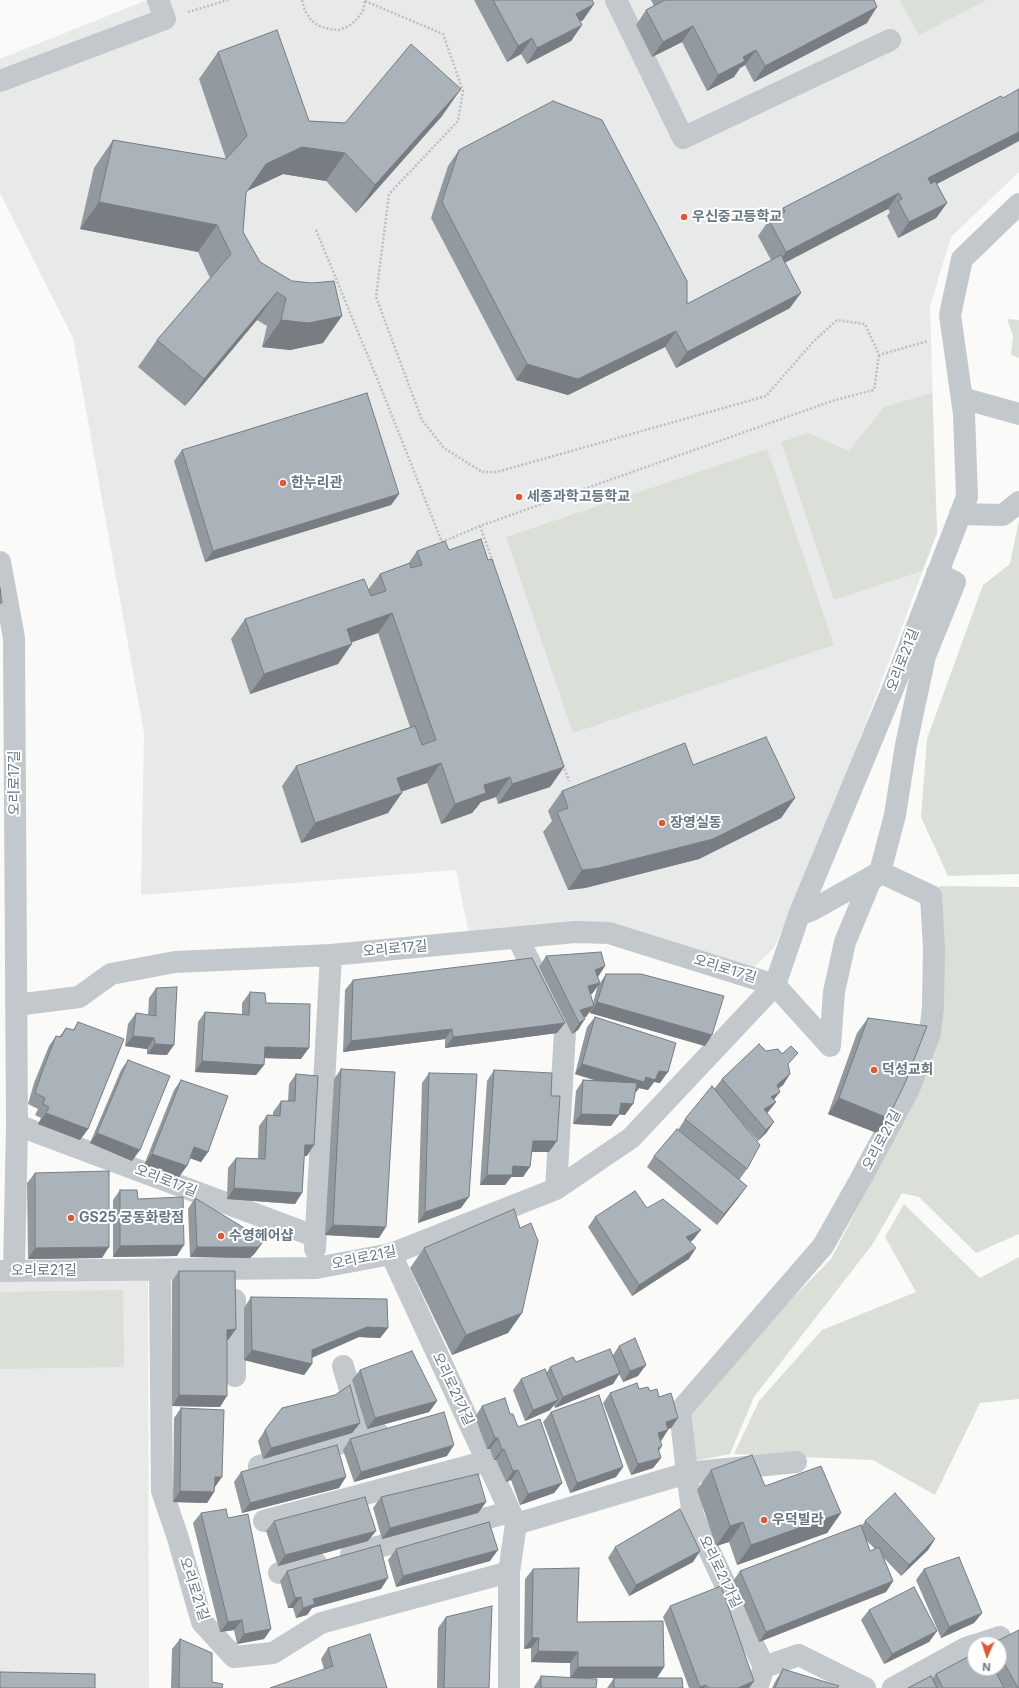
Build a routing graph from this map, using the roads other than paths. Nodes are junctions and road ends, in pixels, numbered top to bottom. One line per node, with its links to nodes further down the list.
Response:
1 (616, 0): 3 (street)
2 (162, 9): 4 (street)
3 (890, 40)
4 (0, 81)
5 (1019, 204): 6 (street, 오리로21길)
6 (962, 398): 7 (street); 9 (street, 오리로21길)
7 (1019, 414)
8 (1019, 502): 9 (street)
9 (960, 514): 11 (street, 오리로21길)
10 (0, 562): 12 (street, 오리로17길)
11 (937, 573): 13 (street); 14 (street, 오리로21길)
12 (7, 735): 18 (street, 오리로17길)
13 (880, 872): 14 (street); 17 (street); 35 (street, 오리로21길)
14 (799, 914): 17 (street, 오리로21길)
15 (517, 937): 16 (street, 오리로17길); 17 (street, 오리로17길); 20 (street)
16 (331, 955): 18 (street, 오리로17길); 21 (street)
17 (775, 985): 20 (street, 오리로21길)
18 (16, 1005): 19 (street, 오리로17길)
19 (17, 1125): 21 (street, 오리로17길); 26 (street, 오리로17길)
20 (556, 1189): 22 (street, 오리로21길)
21 (314, 1236): 23 (street)
22 (391, 1254): 23 (street, 오리로21길); 32 (street, 오리로21가길)
23 (316, 1268): 24 (street, 오리로21길)
24 (235, 1269): 25 (street, 오리로21길); 28 (street)
25 (160, 1270): 26 (street, 오리로21길); 40 (street, 오리로21길)
26 (7, 1271)
27 (343, 1366): 30 (street)
28 (235, 1376)
29 (394, 1428): 30 (street)
30 (364, 1437): 31 (street)
31 (334, 1446): 34 (street); 36 (street)
32 (488, 1461): 36 (street); 37 (street, 오리로21가길)
33 (796, 1462): 35 (street)
34 (259, 1466)
35 (687, 1473): 37 (street); 43 (street, 오리로21가길)
36 (356, 1496): 38 (street); 39 (street)
37 (513, 1518): 39 (street); 40 (street)
38 (264, 1520)
39 (377, 1547): 41 (street)
40 (509, 1572): 44 (street)
41 (279, 1573)
42 (967, 1648): 47 (street)
43 (764, 1667): 45 (street); 46 (street)
44 (509, 1688)
45 (758, 1688)
46 (865, 1688)
47 (893, 1688)

